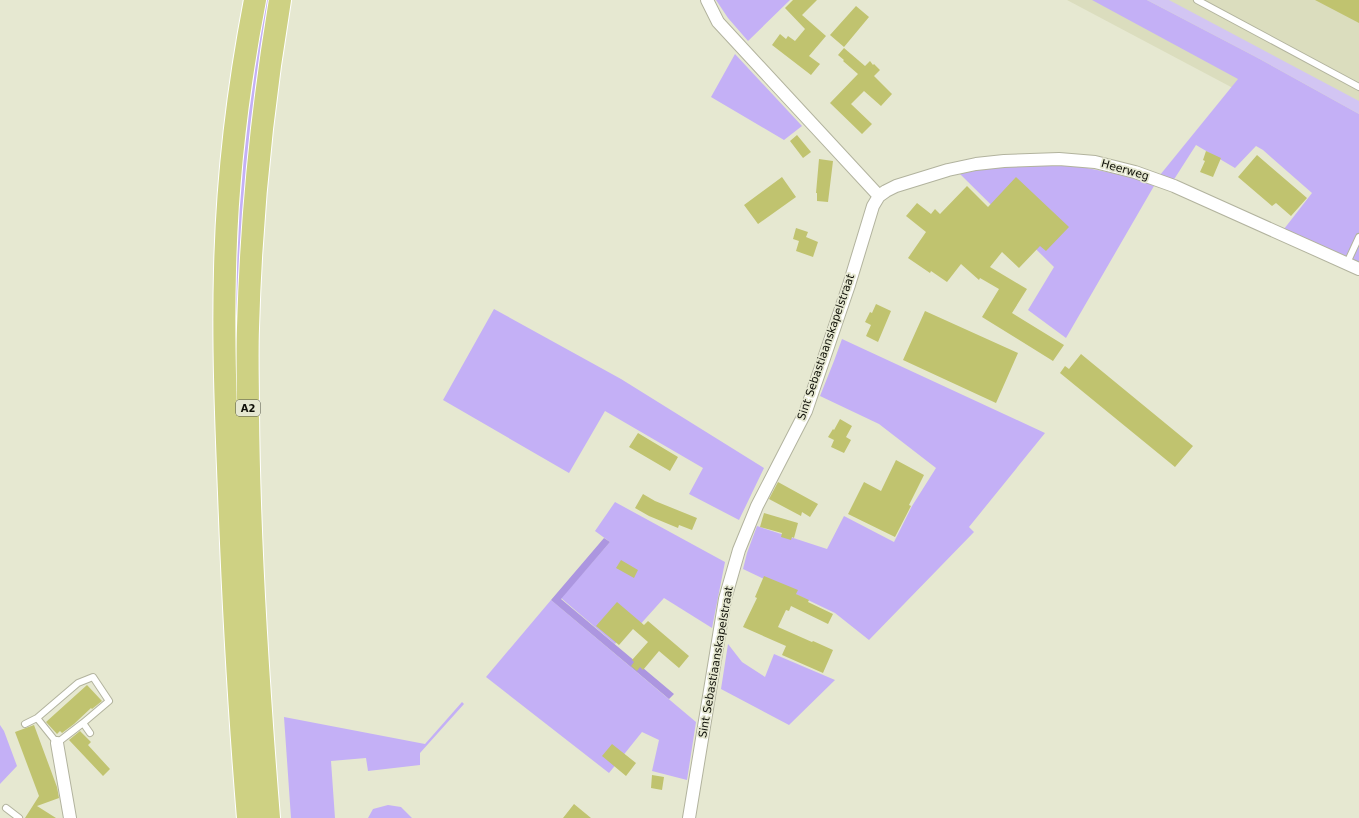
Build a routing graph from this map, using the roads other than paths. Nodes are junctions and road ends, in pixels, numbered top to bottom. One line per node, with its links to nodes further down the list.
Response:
1 (255, 0): 18 (highway, A2)
2 (280, 0): 19 (highway, A2)
3 (707, 0): 6 (street)
4 (1196, 0): 5 (lane)
5 (1359, 87)
6 (879, 196): 8 (street, Heerweg); 20 (street, Sint Sebastiaanskapelstraat)
7 (1359, 237): 8 (lane)
8 (1347, 263): 9 (street, Heerweg)
9 (1359, 269)
10 (37, 718): 11 (lane); 12 (lane); 14 (lane)
11 (83, 723): 13 (lane); 14 (lane)
12 (25, 724)
13 (90, 733)
14 (58, 743): 17 (street)
15 (6, 808): 16 (lane)
16 (19, 818)
17 (70, 818)
18 (248, 818)
19 (269, 818)
20 (689, 818)

